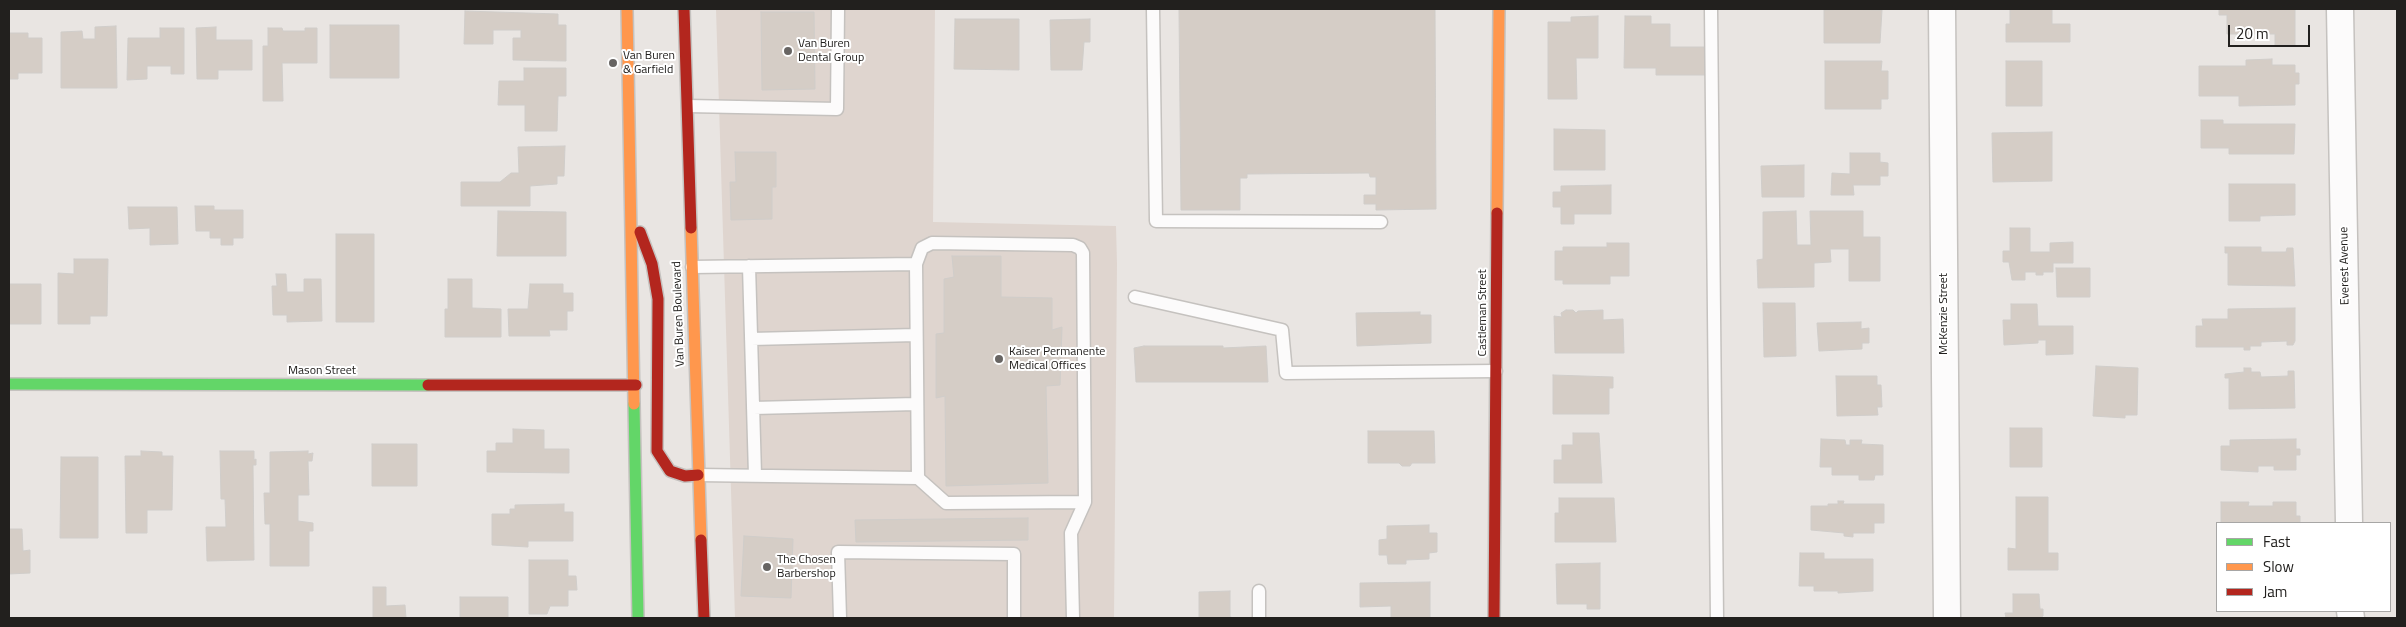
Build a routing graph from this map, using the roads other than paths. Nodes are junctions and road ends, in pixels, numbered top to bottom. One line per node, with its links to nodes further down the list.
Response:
1 (627, 9): 10 (main road)
2 (684, 9): 9 (main road, Van Buren Boulevard)
3 (838, 9): 9 (lane)
4 (1154, 9): 11 (lane)
5 (1499, 9): 18 (main road, Castleman Street)
6 (1711, 9): 36 (lane)
7 (1942, 9): 37 (street, McKenzie Street)
8 (2340, 9): 27 (street, Everest Avenue)
9 (688, 106): 14 (main road, Van Buren Boulevard)
10 (631, 209): 20 (main road); 23 (main road)
11 (1381, 222)
12 (916, 264): 13 (lane); 16 (lane); 26 (lane)
13 (749, 266): 14 (lane); 17 (lane)
14 (692, 267): 23 (main road, Van Buren Boulevard)
15 (1135, 297): 18 (lane)
16 (916, 336): 17 (lane); 21 (lane)
17 (751, 339): 22 (lane)
18 (1496, 371): 35 (main road, Castleman Street)
19 (9, 384): 20 (main road, Mason Street)
20 (636, 385): 29 (main road)
21 (916, 404): 22 (lane); 25 (lane)
22 (753, 408): 24 (lane)
23 (698, 475): 24 (lane); 30 (main road, Van Buren Boulevard)
24 (755, 475): 25 (lane)
25 (918, 478): 26 (lane)
26 (1085, 502): 33 (lane)
27 (2349, 522)
28 (1259, 591): 34 (lane)
29 (638, 618)
30 (704, 618)
31 (840, 618): 32 (lane)
32 (1014, 618)
33 (1072, 618)
34 (1259, 618)
35 (1494, 618)
36 (1717, 618)
37 (1947, 618)

